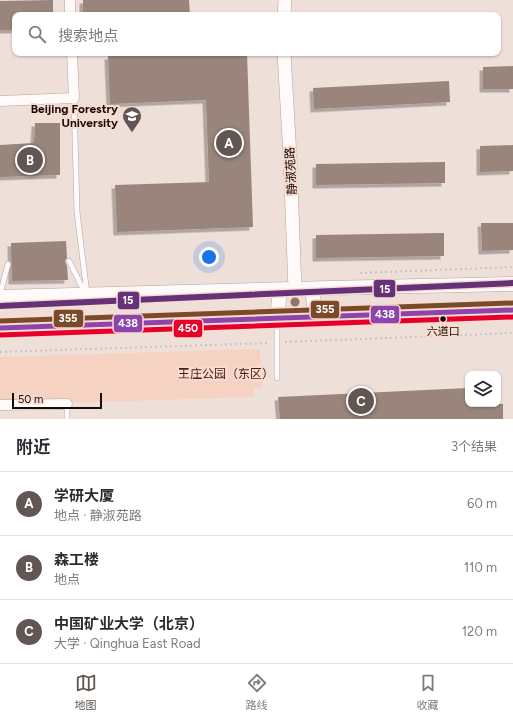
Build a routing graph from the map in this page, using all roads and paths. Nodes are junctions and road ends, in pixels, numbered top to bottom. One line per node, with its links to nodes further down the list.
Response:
1 (70, 0): 3 (street)
2 (285, 0): 4 (street)
3 (70, 12)
4 (284, 12)
5 (72, 56): 7 (street)
6 (284, 56): 14 (street, 静淑苑路)
7 (74, 98): 8 (street); 16 (lane)
8 (0, 102)
9 (69, 261): 16 (lane)
10 (8, 264): 15 (lane)
11 (513, 284): 12 (main road)
12 (313, 289): 14 (main road); 18 (main road)
13 (280, 290): 14 (main road); 16 (main road); 19 (main road)
14 (294, 290)
15 (0, 296): 16 (main road)
16 (87, 296)
17 (513, 310): 18 (main road)
18 (314, 316): 19 (main road)
19 (277, 317): 20 (main road); 22 (lane)
20 (0, 328)
21 (513, 333): 22 (path)
22 (277, 343): 23 (path); 24 (lane)
23 (0, 352)
24 (277, 378)
25 (67, 404): 26 (street); 27 (lane)
26 (0, 405)
27 (67, 419)

